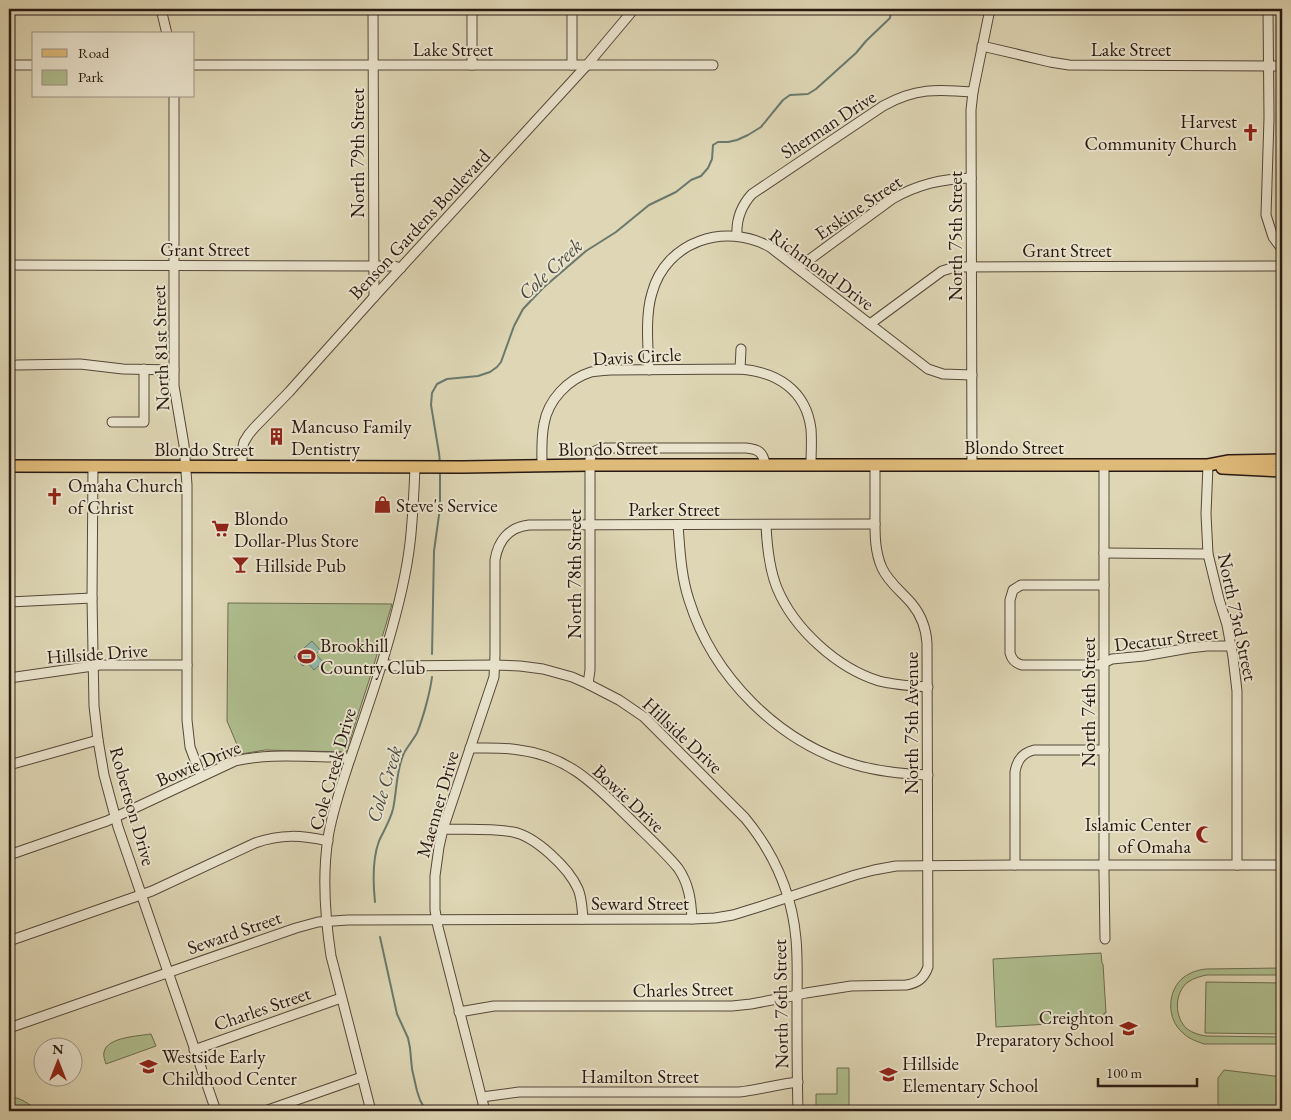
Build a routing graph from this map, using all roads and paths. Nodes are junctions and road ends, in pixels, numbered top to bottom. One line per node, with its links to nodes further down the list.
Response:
1 (161, 9): 8 (street)
2 (373, 9): 13 (street, North 79th Street)
3 (472, 9): 14 (street)
4 (572, 9): 15 (street)
5 (634, 9): 16 (street, Benson Gardens Boulevard)
6 (990, 9): 9 (street, North 75th Street)
7 (1268, 9): 18 (street)
8 (167, 32)
9 (982, 46): 18 (street, Lake Street); 20 (street, North 75th Street)
10 (9, 65): 11 (street)
11 (32, 65)
12 (195, 65): 13 (street, Lake Street)
13 (373, 65): 14 (street, Lake Street); 27 (street, North 79th Street)
14 (472, 65): 15 (street, Lake Street)
15 (572, 65): 16 (street, Lake Street)
16 (587, 65): 17 (street, Lake Street); 30 (street, Benson Gardens Boulevard)
17 (713, 65)
18 (1268, 66): 19 (street, Lake Street); 24 (street)
19 (1282, 66)
20 (973, 92): 22 (street, North 75th Street); 23 (street, Sherman Drive)
21 (174, 98): 26 (street, North 81st Street)
22 (971, 178): 28 (street, North 75th Street); 31 (street, Erskine Street)
23 (737, 236): 31 (street, Richmond Drive); 39 (street, Richmond Drive)
24 (1282, 249)
25 (9, 265): 26 (street, Grant Street)
26 (174, 265): 27 (street, Grant Street); 38 (street, North 81st Street)
27 (374, 266): 30 (street, Grant Street); 32 (street, North 79th Street)
28 (971, 266): 29 (street, Grant Street); 33 (street, Grant Street); 40 (street, North 75th Street)
29 (1282, 266)
30 (401, 268): 32 (street, Benson Gardens Boulevard)
31 (798, 268): 33 (street, Richmond Drive)
32 (374, 297): 54 (street, Benson Gardens Boulevard)
33 (870, 324): 40 (street, Richmond Drive)
34 (741, 349): 37 (street)
35 (17, 365): 36 (street)
36 (144, 369): 38 (street); 41 (street)
37 (740, 369): 39 (street, Davis Circle); 44 (street, Davis Circle)
38 (174, 370): 53 (street, North 81st Street)
39 (649, 370): 52 (street, Davis Circle)
40 (972, 375): 47 (street, North 75th Street)
41 (112, 422)
42 (1282, 460): 49 (main road, Blondo Street)
43 (764, 464): 44 (main road, Blondo Street); 45 (main road, Blondo Street); 45 (street)
44 (811, 464): 46 (main road, Blondo Street)
45 (590, 465): 52 (main road, Blondo Street); 58 (street, North 78th Street)
46 (875, 465): 47 (main road, Blondo Street); 57 (street, North 75th Avenue)
47 (972, 465): 48 (main road, Blondo Street)
48 (1104, 465): 49 (main road, Blondo Street); 61 (street, North 74th Street)
49 (1208, 465): 56 (main road, Blondo Street); 62 (street, North 73rd Street)
50 (9, 466): 51 (main road, Blondo Street)
51 (93, 466): 53 (main road, Blondo Street); 65 (street, Robertson Drive)
52 (542, 466): 55 (main road, Blondo Street)
53 (186, 467): 54 (main road, Blondo Street); 69 (street, North 81st Street)
54 (242, 467): 55 (main road, Blondo Street)
55 (420, 467): 70 (street, Cole Creek Drive)
56 (1282, 471)
57 (875, 524): 60 (street, Parker Street); 75 (street, North 75th Avenue)
58 (590, 525): 59 (street, Parker Street); 63 (street, Parker Street); 74 (street, North 78th Street)
59 (678, 525): 60 (street, Parker Street); 81 (street)
60 (766, 525): 75 (street)
61 (1104, 553): 62 (street); 64 (street, North 74th Street)
62 (1208, 554): 67 (street, North 73rd Street)
63 (495, 563): 71 (street, Maenner Drive)
64 (1104, 585): 68 (street, North 74th Street); 68 (street, Decatur Street)
65 (92, 598): 66 (street); 72 (street, Robertson Drive)
66 (9, 602)
67 (1231, 646): 68 (street, Decatur Street); 90 (street, North 73rd Street)
68 (1104, 662): 78 (street, North 74th Street)
69 (187, 664): 72 (street, Hillside Drive); 82 (street, North 81st Street)
70 (382, 664): 71 (street, Hillside Drive); 79 (street, Cole Creek Drive)
71 (495, 665): 74 (street, Hillside Drive); 77 (street, Maenner Drive)
72 (93, 666): 73 (street, Hillside Drive); 76 (street, Robertson Drive)
73 (9, 678)
74 (588, 684): 93 (street, Hillside Drive)
75 (928, 687): 81 (street, North 75th Avenue)
76 (98, 740): 80 (street); 83 (street, Robertson Drive)
77 (470, 748): 84 (street, Maenner Drive); 96 (street, Bowie Drive)
78 (1104, 750): 88 (street); 89 (street, North 74th Street)
79 (350, 759): 82 (street, Bowie Drive); 85 (street, Cole Creek Drive)
80 (9, 765)
81 (928, 775): 87 (street, North 75th Avenue)
82 (201, 776): 83 (street, Bowie Drive)
83 (115, 817): 86 (street, Bowie Drive); 92 (street, Robertson Drive)
84 (443, 829): 94 (street, Maenner Drive); 95 (street)
85 (328, 841): 92 (street); 97 (street, Cole Creek Drive)
86 (9, 856)
87 (928, 865): 88 (street, Seward Street); 93 (street, Seward Street); 101 (street, North 75th Avenue)
88 (1015, 865): 89 (street, Seward Street)
89 (1104, 865): 90 (street, Seward Street); 98 (street, North 74th Street)
90 (1237, 865): 91 (street, Seward Street)
91 (1282, 865)
92 (142, 894): 99 (street); 100 (street, Robertson Drive)
93 (788, 898): 96 (street, Seward Street); 102 (street, North 76th Street)
94 (437, 919): 95 (street, Seward Street); 97 (street, Seward Street); 104 (street, Maenner Drive)
95 (583, 919): 96 (street, Seward Street)
96 (692, 919)
97 (326, 921): 100 (street, Seward Street); 103 (street, Cole Creek Drive)
98 (1105, 939)
99 (9, 941)
100 (169, 972): 105 (street, Seward Street); 106 (street, Robertson Drive)
101 (906, 985): 102 (street, Charles Street)
102 (797, 995): 104 (street, Charles Street); 108 (street, North 76th Street)
103 (341, 998): 106 (street, Charles Street); 107 (street, Cole Creek Drive)
104 (459, 1012): 109 (street, Maenner Drive)
105 (9, 1028)
106 (194, 1050): 110 (street, Robertson Drive)
107 (362, 1077): 111 (street); 112 (street, Cole Creek Drive)
108 (798, 1082): 109 (street, Hamilton Street); 114 (street, North 76th Street)
109 (482, 1097): 113 (street, Maenner Drive)
110 (216, 1111)
111 (265, 1111)
112 (371, 1111)
113 (485, 1111)
114 (798, 1111)

